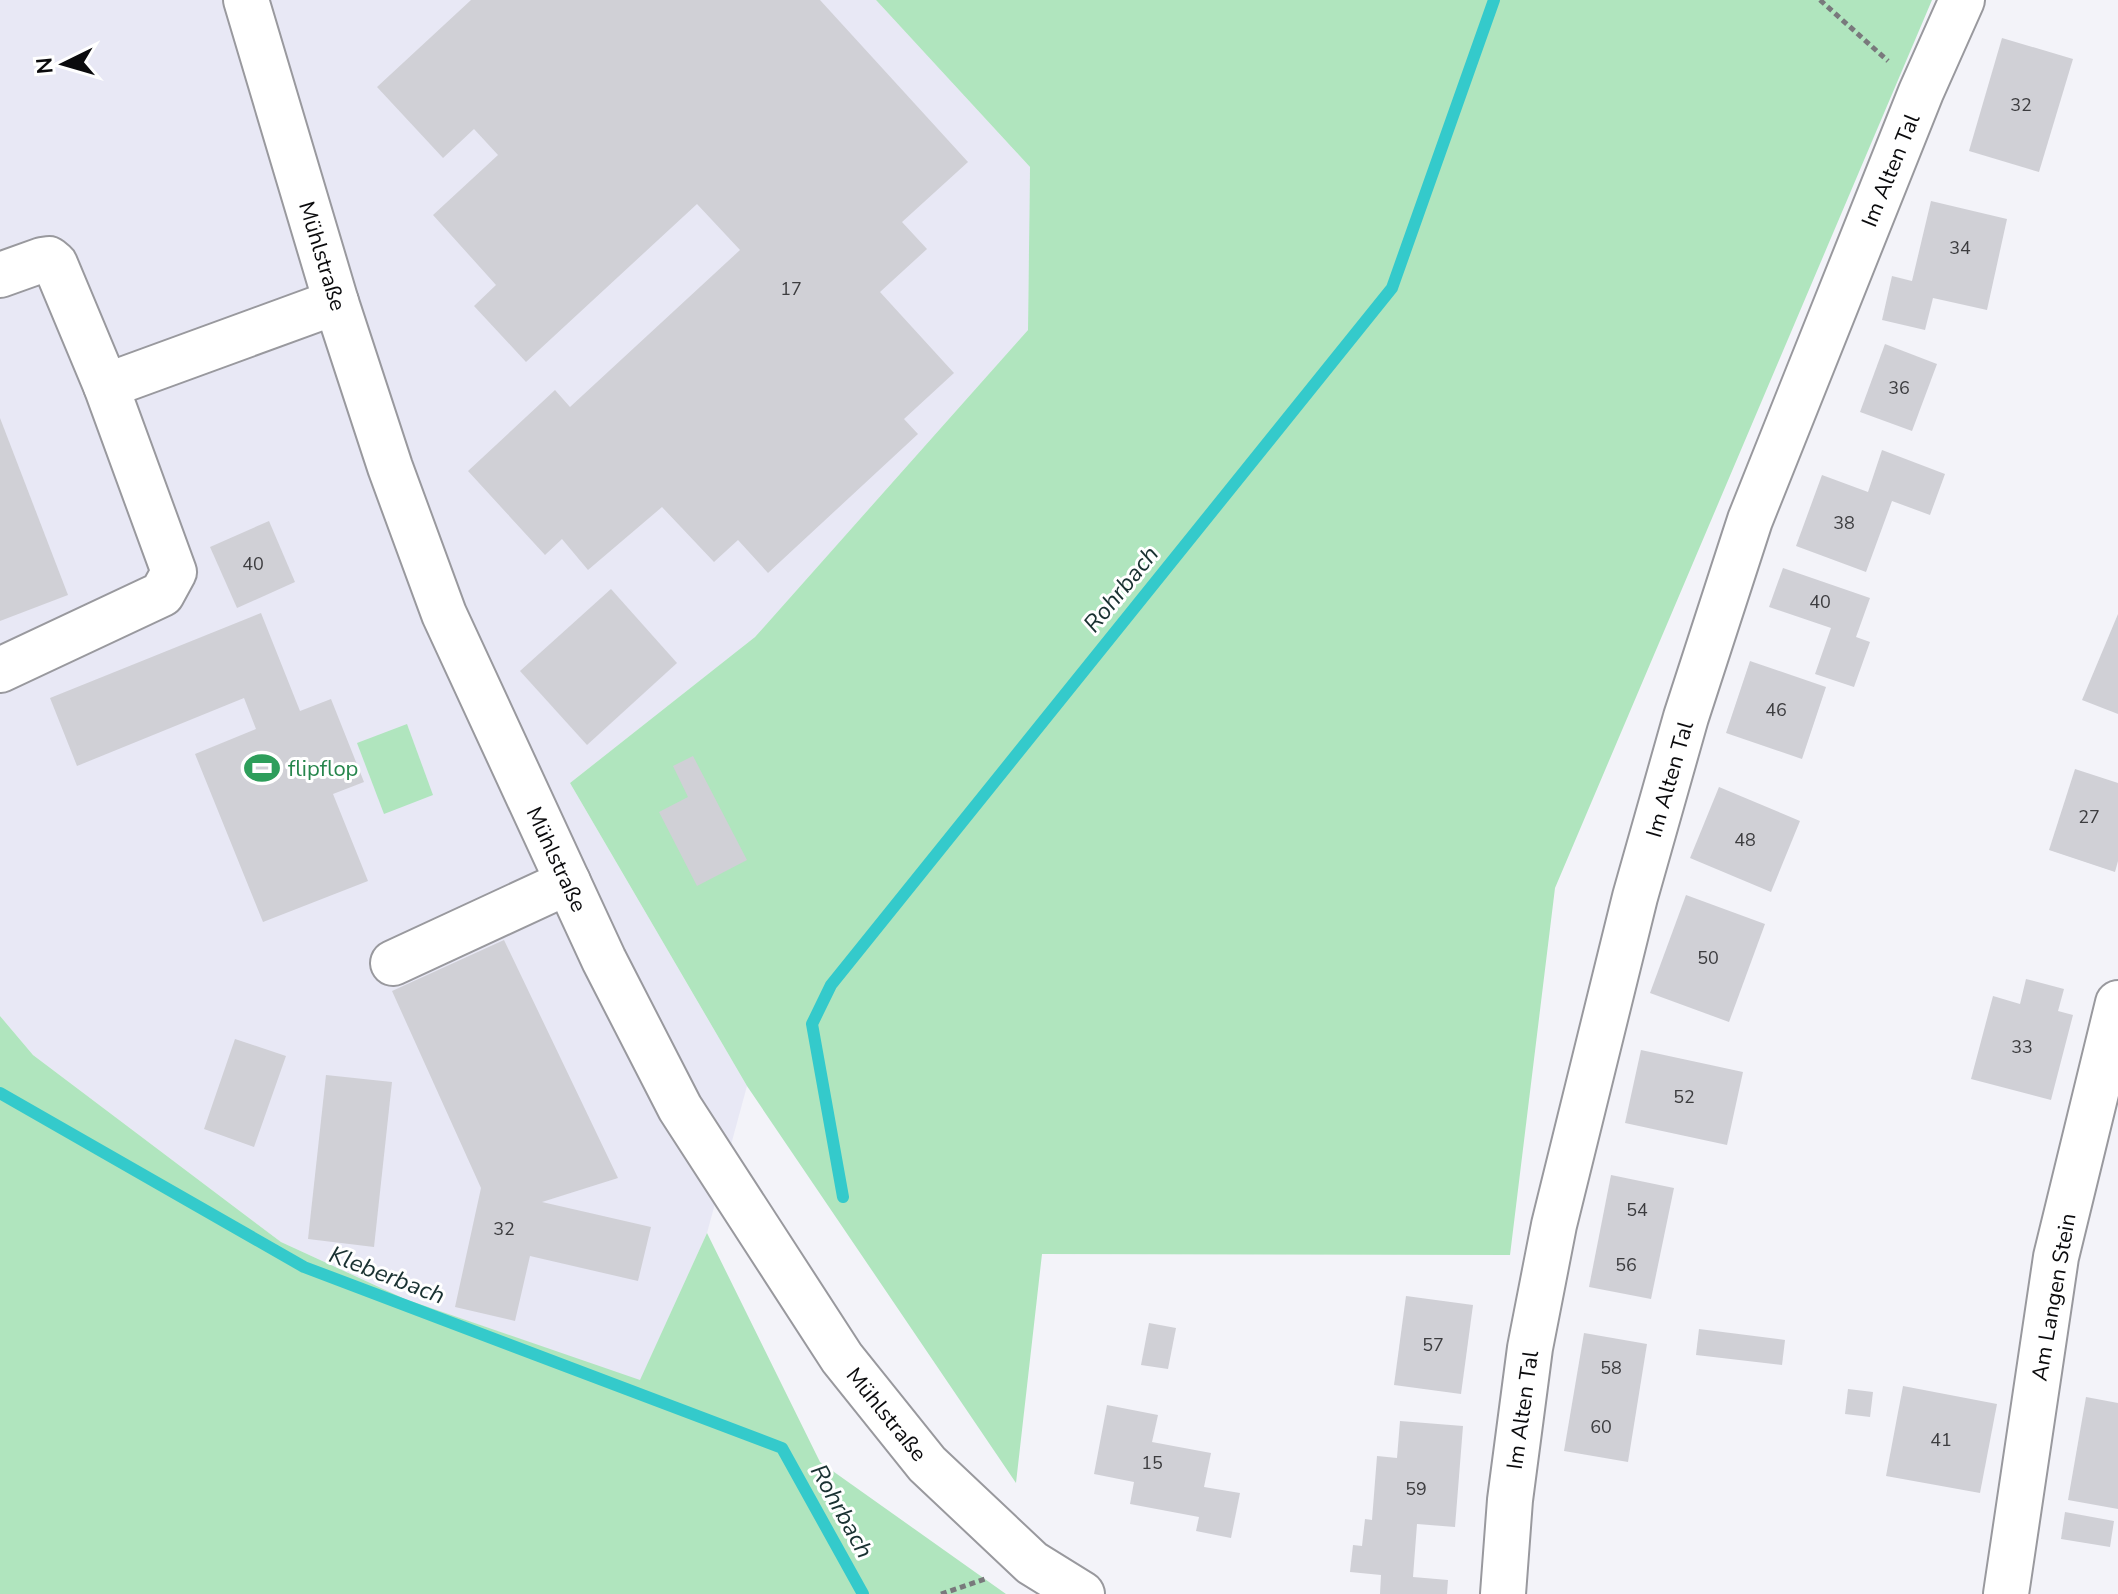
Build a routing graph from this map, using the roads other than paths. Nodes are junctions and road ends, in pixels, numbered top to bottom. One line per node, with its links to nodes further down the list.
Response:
1 (246, 0): 4 (street, Mühlstraße)
2 (1962, 0): 11 (street, Im Alten Tal)
3 (0, 275): 5 (street)
4 (336, 302): 5 (street); 7 (street, Mühlstraße)
5 (106, 386): 6 (street)
6 (0, 670)
7 (568, 882): 8 (street); 10 (street, Mühlstraße)
8 (393, 963)
9 (2118, 1003): 12 (street, Am Langen Stein)
10 (1082, 1594)
11 (1503, 1594)
12 (2006, 1594)

